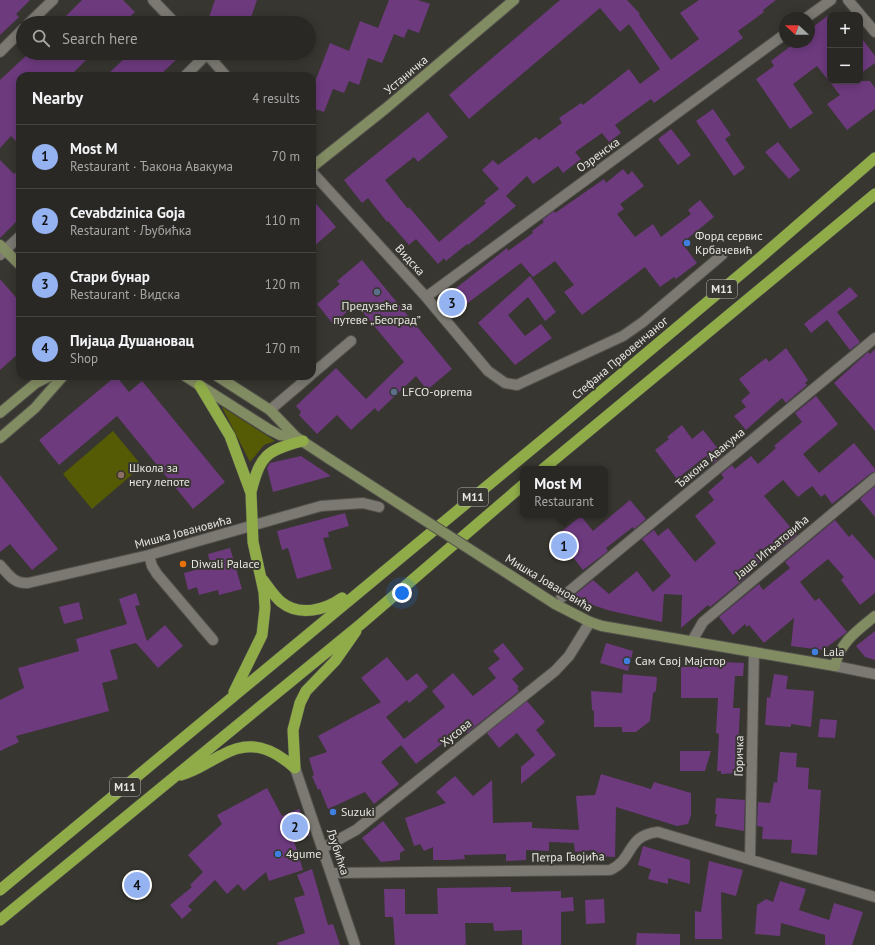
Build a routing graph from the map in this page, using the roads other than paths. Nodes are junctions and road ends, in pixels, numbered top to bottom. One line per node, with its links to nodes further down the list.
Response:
1 (53, 0): 7 (street)
2 (153, 0): 8 (street)
3 (514, 0): 18 (main road, Устаничка)
4 (831, 0): 6 (street)
5 (848, 0): 9 (street)
6 (814, 12)
7 (36, 16)
8 (168, 16)
9 (875, 32)
10 (16, 36): 12 (street)
11 (779, 38): 25 (street, Озренска)
12 (0, 52)
13 (200, 60): 15 (street)
14 (211, 60): 16 (street)
15 (189, 72)
16 (222, 72)
17 (875, 158): 47 (highway, Стефана Првовенчаног / M11)
18 (316, 164)
19 (316, 176): 25 (street, Видска)
20 (875, 194): 39 (highway, M11)
21 (16, 239): 22 (street)
22 (2, 250): 24 (main road)
23 (722, 255): 25 (street, Видска)
24 (16, 262)
25 (426, 297)
26 (875, 338): 49 (street, Ђакона Авакума)
27 (351, 341): 28 (street)
28 (316, 371)
29 (42, 380): 36 (main road)
30 (60, 380): 37 (main road)
31 (191, 380): 34 (main road)
32 (223, 380): 35 (main road)
33 (305, 380): 35 (street)
34 (200, 386): 38 (main road); 42 (highway)
35 (270, 410): 38 (main road)
36 (0, 413)
37 (0, 438)
38 (300, 439): 42 (highway); 49 (main road, Мишка Јовановића, bridge)
39 (546, 466)
40 (875, 478): 54 (street, Јаше Игњатовића)
41 (520, 489): 52 (highway, M11)
42 (251, 493): 44 (highway)
43 (379, 507): 44 (street, Мишка Јовановића)
44 (252, 526): 45 (street, Мишка Јовановића); 48 (highway)
45 (149, 555): 46 (street, Мишка Јовановића); 53 (street)
46 (0, 565)
47 (379, 576): 48 (highway); 58 (highway, M11)
48 (262, 579): 58 (highway)
49 (558, 601): 51 (main road, Мишка Јовановића)
50 (875, 616): 56 (main road)
51 (590, 622): 54 (main road, Мишка Јовановића); 61 (street, Хусова)
52 (361, 624): 59 (highway); 60 (highway, M11)
53 (213, 640)
54 (692, 641): 55 (main road, Мишка Јовановића)
55 (754, 652): 56 (main road, Мишка Јовановића); 62 (street, Горичка)
56 (835, 666): 57 (street, Мишка Јовановића)
57 (875, 674)
58 (231, 698): 64 (highway, M11)
59 (295, 768): 60 (highway); 61 (street, Љубићка)
60 (176, 776): 66 (highway, M11)
61 (323, 848): 63 (street, Љубићка)
62 (750, 859): 63 (street, Петра Гвојића); 65 (street, Петра Гвојића)
63 (332, 873): 67 (street, Љубићка)
64 (0, 890)
65 (875, 898)
66 (0, 920)
67 (355, 945)

